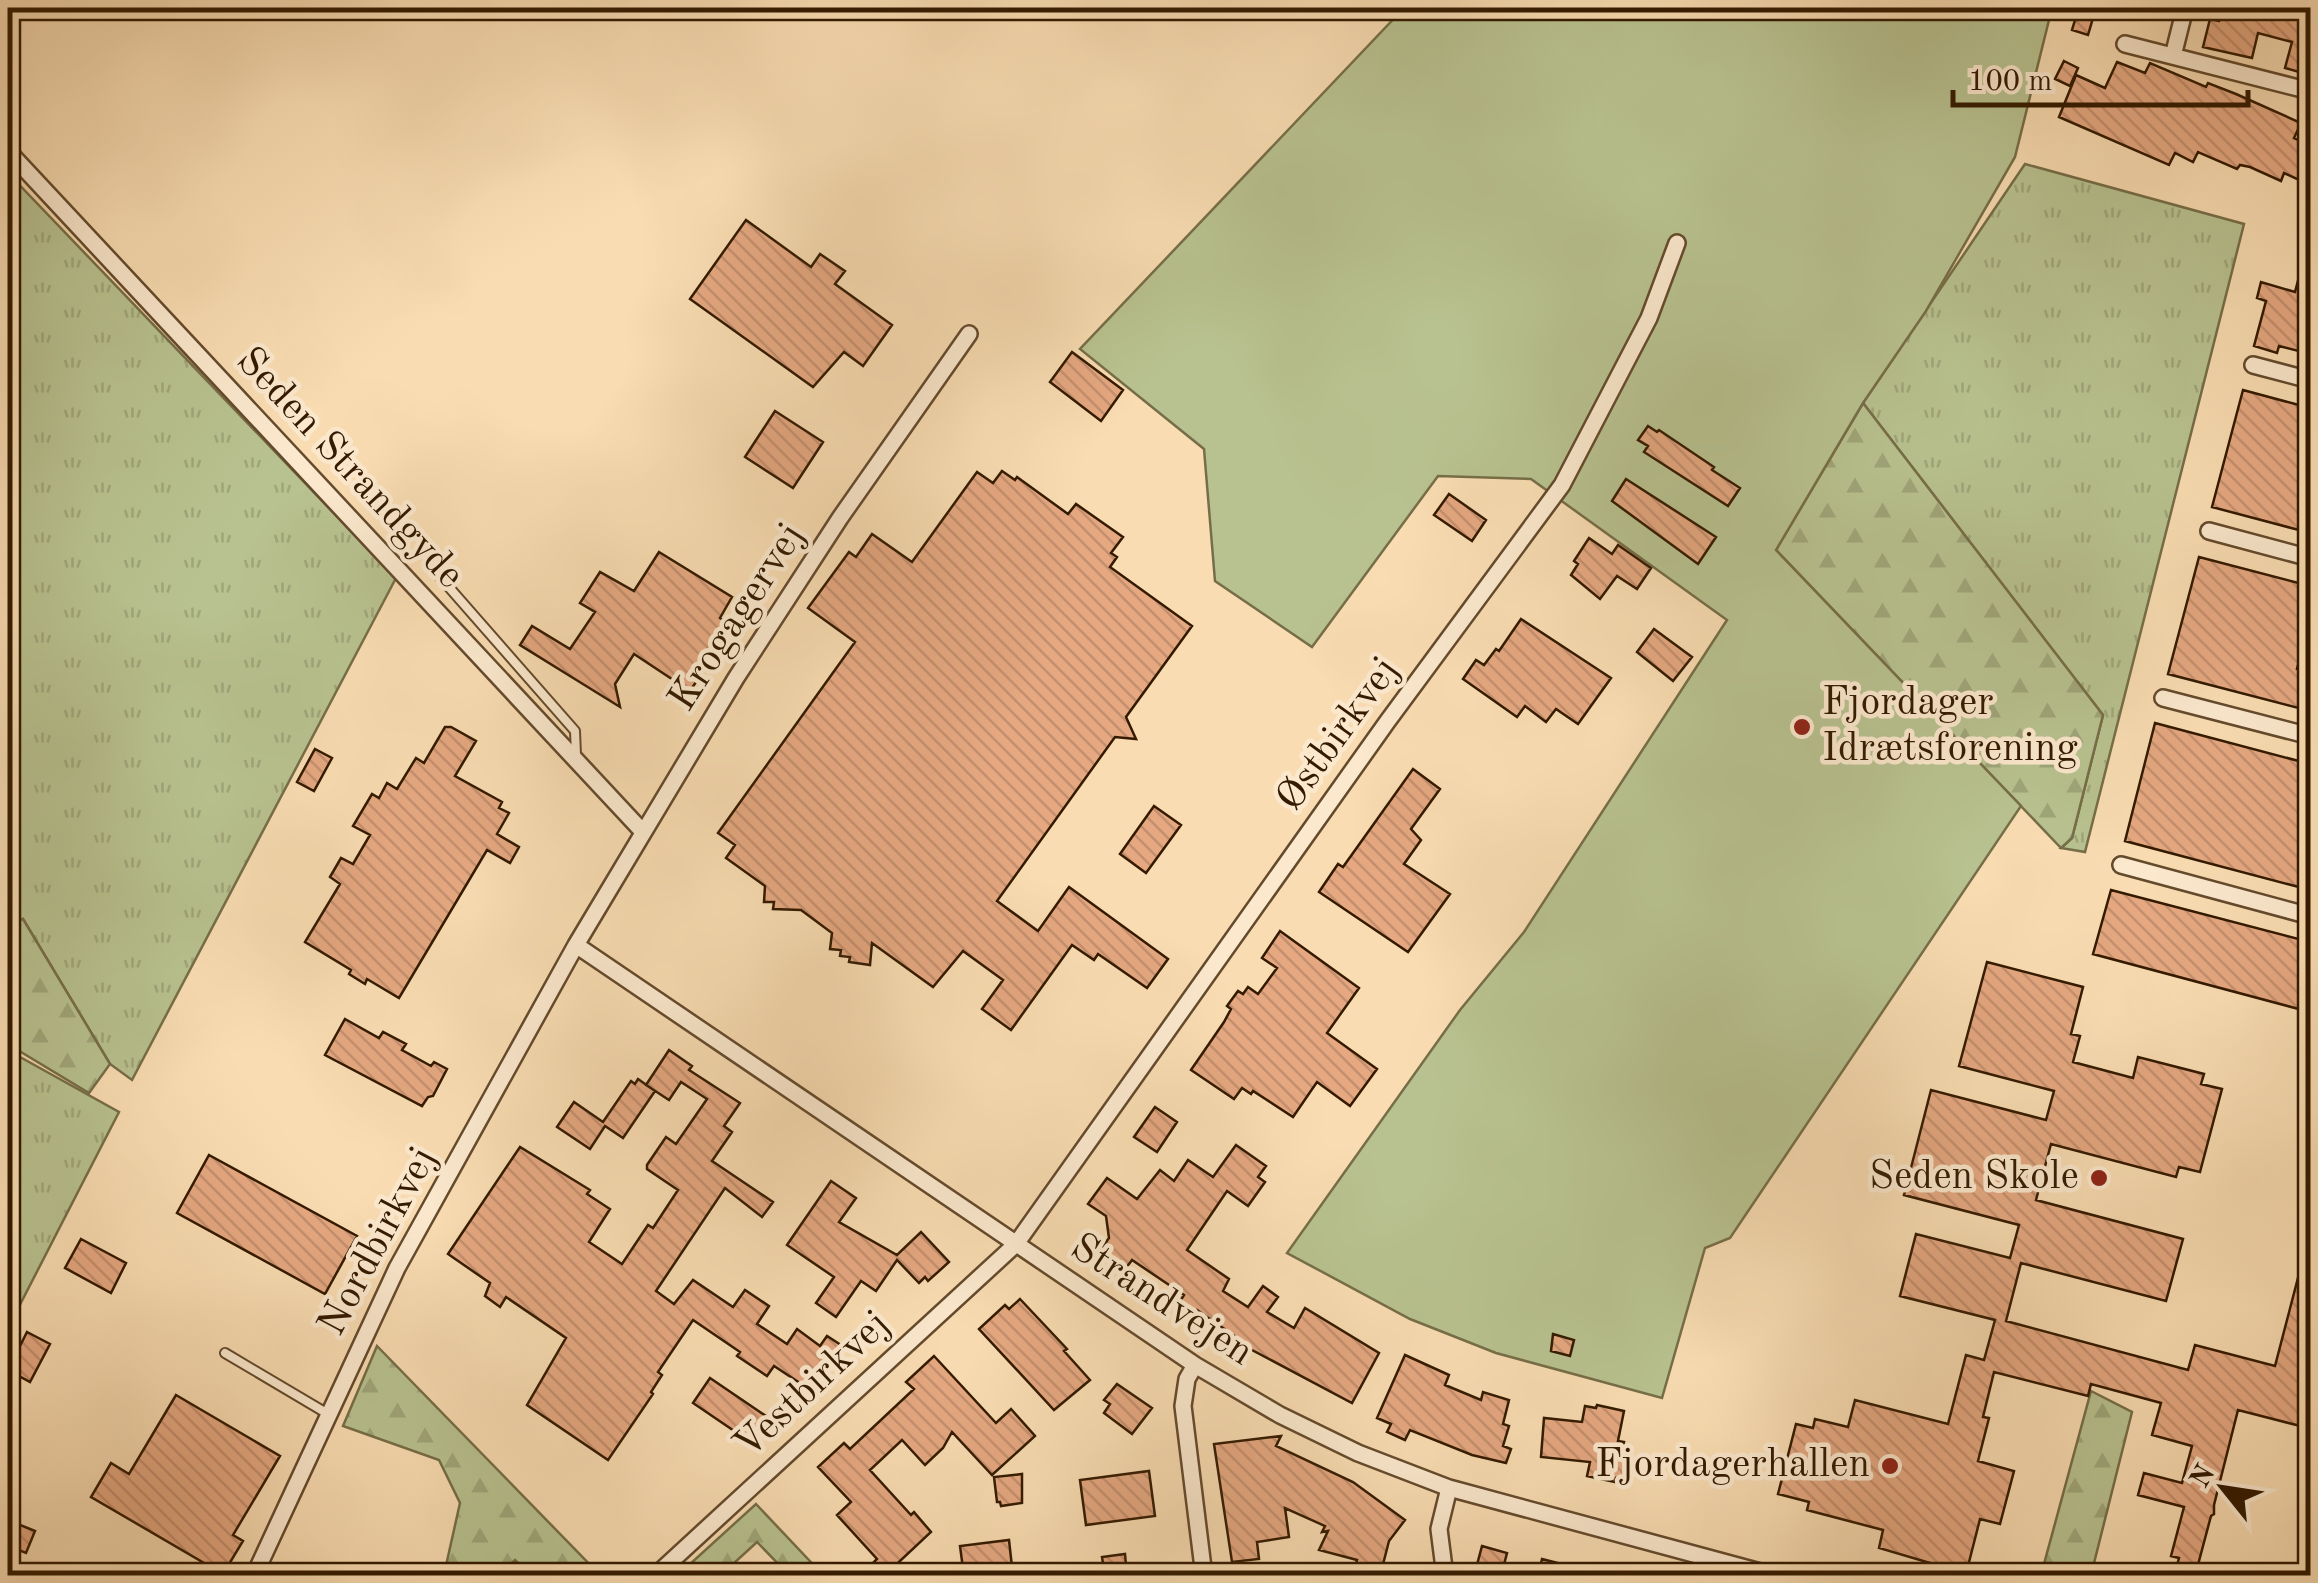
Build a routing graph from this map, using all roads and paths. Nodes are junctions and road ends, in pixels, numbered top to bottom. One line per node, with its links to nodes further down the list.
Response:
1 (2185, 8): 3 (street)
2 (2126, 44): 3 (street)
3 (2173, 56): 4 (street)
4 (2310, 92)
5 (8, 151): 15 (street, Seden Strandgyde)
6 (1678, 243): 20 (street, Østbirkvej)
7 (969, 334): 16 (street, Krogagervej)
8 (2253, 365): 9 (street)
9 (2310, 380)
10 (2208, 531): 11 (street)
11 (2310, 558)
12 (433, 569): 15 (lane)
13 (2164, 698): 14 (street)
14 (2310, 736)
15 (576, 760): 16 (street, Seden Strandgyde)
16 (643, 832): 19 (street, Krogagervej)
17 (2121, 865): 18 (street)
18 (2310, 916)
19 (576, 946): 20 (street, Strandvejen); 23 (street, Nordbirkvej)
20 (1016, 1244): 22 (street, Strandvejen); 26 (street, Vestbirkvej)
21 (225, 1353): 23 (lane)
22 (1195, 1365): 24 (street, Strandvejen); 27 (street)
23 (328, 1414): 25 (street, Nordbirkvej)
24 (1450, 1488): 28 (street); 29 (street, Strandvejen)
25 (254, 1576)
26 (655, 1576)
27 (1204, 1576)
28 (1445, 1576)
29 (1775, 1576)

